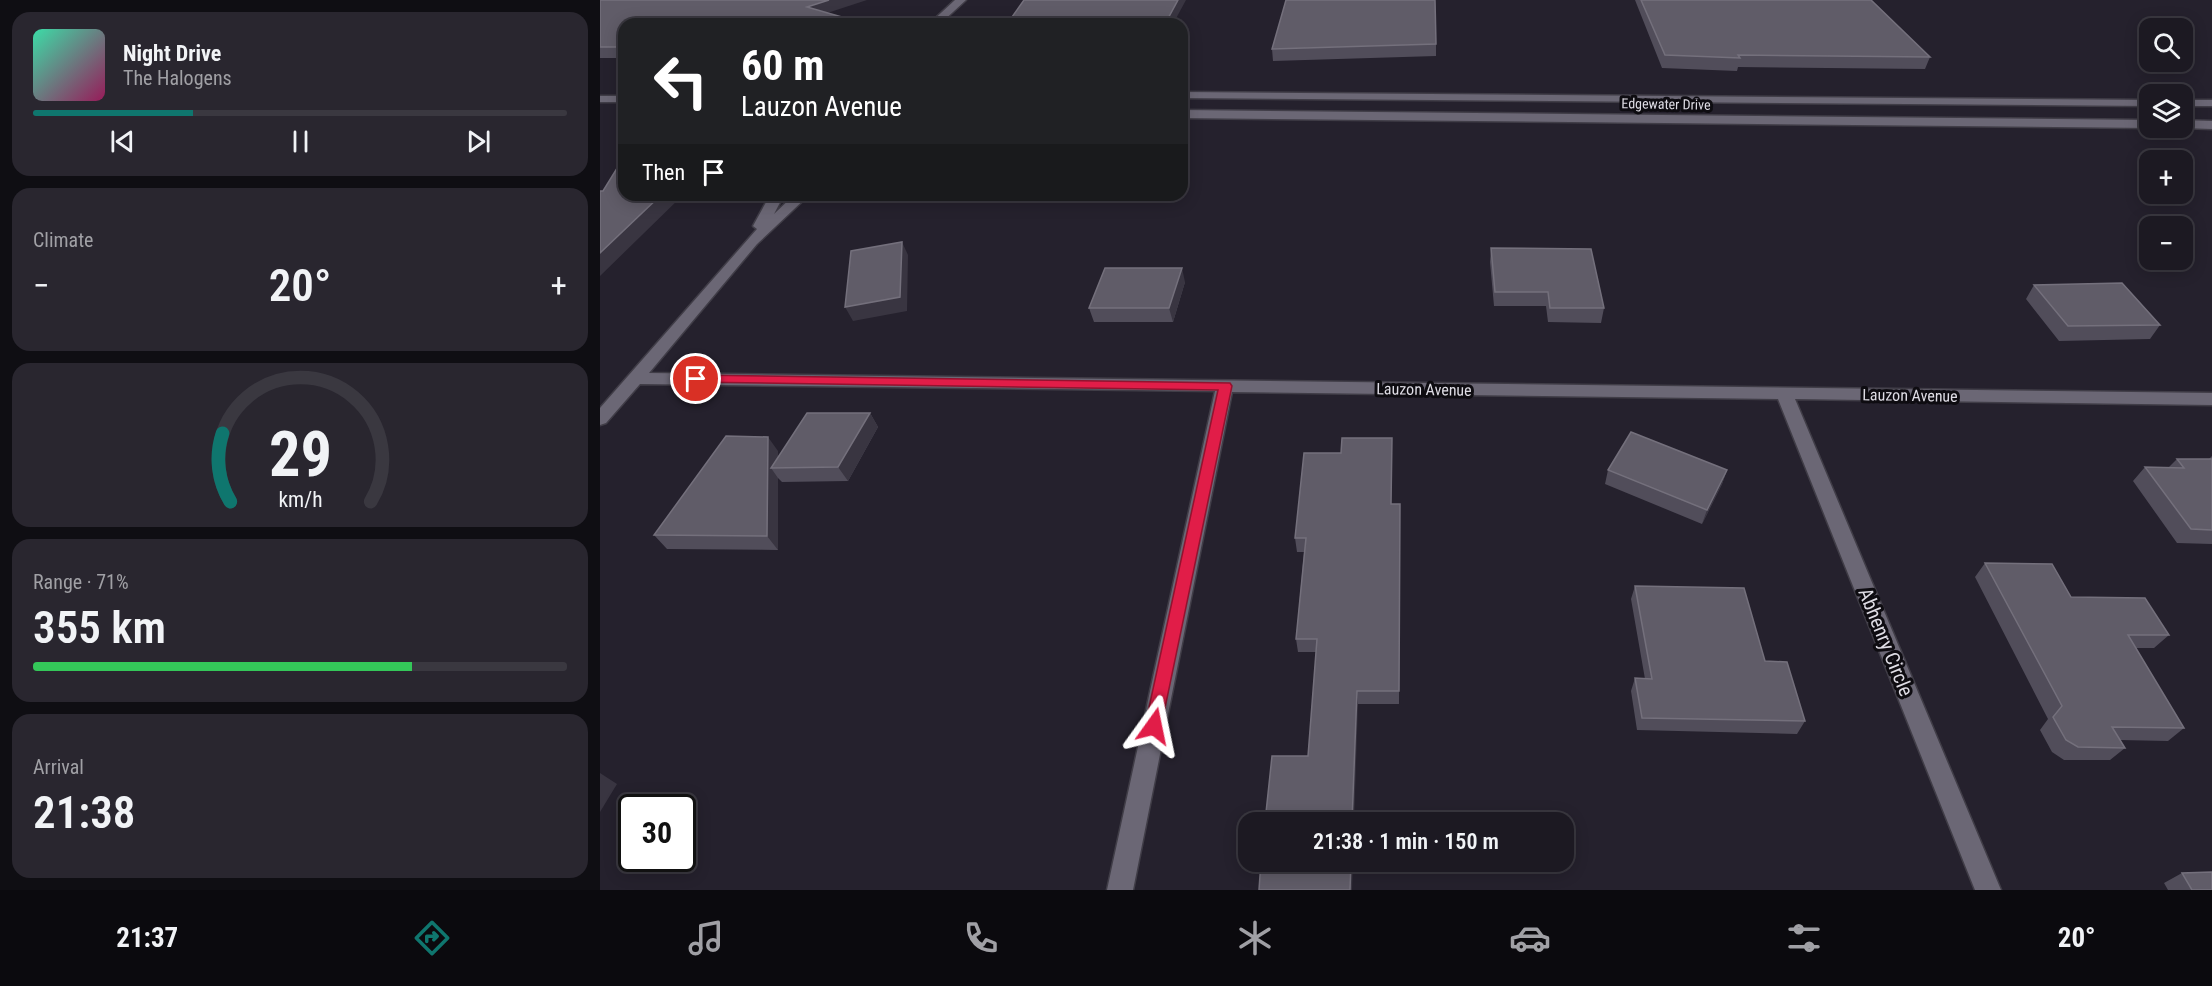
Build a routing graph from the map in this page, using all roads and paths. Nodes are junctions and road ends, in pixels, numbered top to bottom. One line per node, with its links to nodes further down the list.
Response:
1 (961, 0): 2 (street)
2 (949, 13): 3 (street); 4 (street)
3 (942, 18)
4 (948, 18)
5 (1188, 95): 8 (street, Edgewater Drive)
6 (600, 99): 7 (street)
7 (618, 99)
8 (2139, 103)
9 (2193, 103): 10 (street)
10 (2212, 103)
11 (1188, 114): 12 (street, Edgewater Drive)
12 (2139, 124)
13 (2193, 124): 14 (street)
14 (2212, 125)
15 (774, 201): 17 (street)
16 (795, 201): 17 (street)
17 (752, 241): 18 (street)
18 (636, 378): 19 (street, Lauzon Avenue); 22 (street)
19 (1225, 386): 20 (street, Lauzon Avenue); 23 (street)
20 (1785, 393): 21 (street, Lauzon Avenue); 24 (street, Abhenry Circle)
21 (2212, 399)
22 (600, 420)
23 (1120, 890)
24 (1988, 890)

